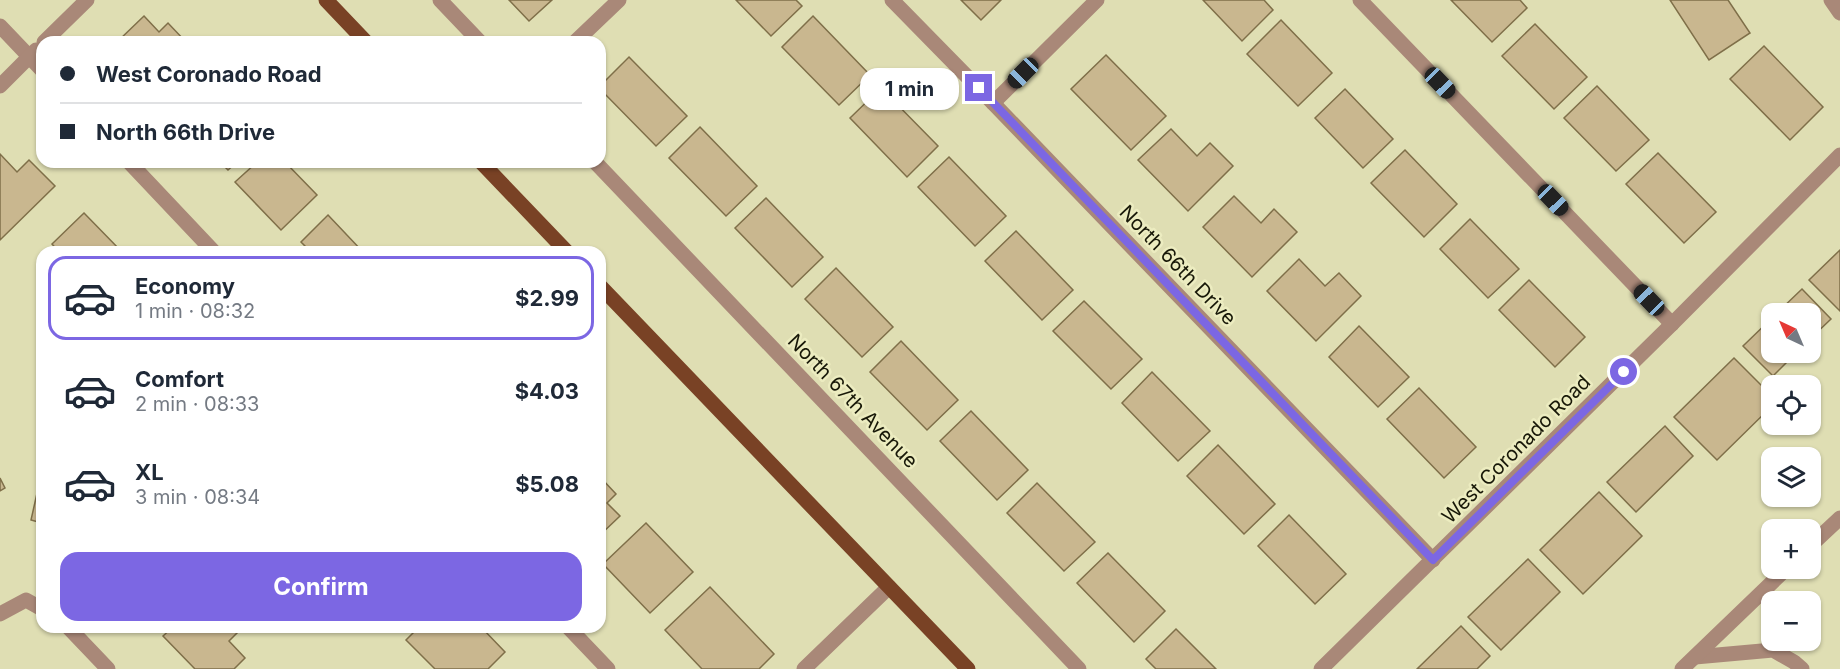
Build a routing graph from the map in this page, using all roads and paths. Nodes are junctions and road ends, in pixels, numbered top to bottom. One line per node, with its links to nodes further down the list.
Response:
1 (87, 0): 11 (street)
2 (326, 0): 12 (main road)
3 (440, 0): 13 (street)
4 (619, 0): 14 (street)
5 (892, 0): 19 (street, North 66th Drive)
6 (1097, 0): 19 (street)
7 (1360, 0): 27 (street)
8 (1831, 0): 9 (street)
9 (1840, 13)
10 (0, 26): 16 (street)
11 (50, 36)
12 (360, 36)
13 (474, 36)
14 (581, 36)
15 (36, 50): 16 (street)
16 (29, 56): 17 (street); 18 (street)
17 (36, 64)
18 (0, 86)
19 (993, 103): 30 (street, North 66th Drive)
20 (1840, 155): 27 (street, West Coronado Road)
21 (135, 168): 24 (street)
22 (487, 168): 25 (main road)
23 (601, 168): 42 (street, North 67th Avenue)
24 (208, 246)
25 (561, 246)
26 (606, 292): 32 (main road)
27 (1672, 324): 30 (street, West Coronado Road)
28 (1840, 518): 29 (street)
29 (1821, 536)
30 (1433, 560): 43 (street, West Coronado Road)
31 (1776, 579): 37 (street)
32 (889, 587): 40 (street); 41 (main road)
33 (36, 606): 34 (street)
34 (0, 614)
35 (74, 633): 38 (street)
36 (574, 633): 39 (street)
37 (1695, 657): 44 (street); 45 (street)
38 (108, 669)
39 (608, 669)
40 (804, 669)
41 (968, 669)
42 (1079, 669)
43 (1321, 669)
44 (1682, 669)
45 (1802, 669)

